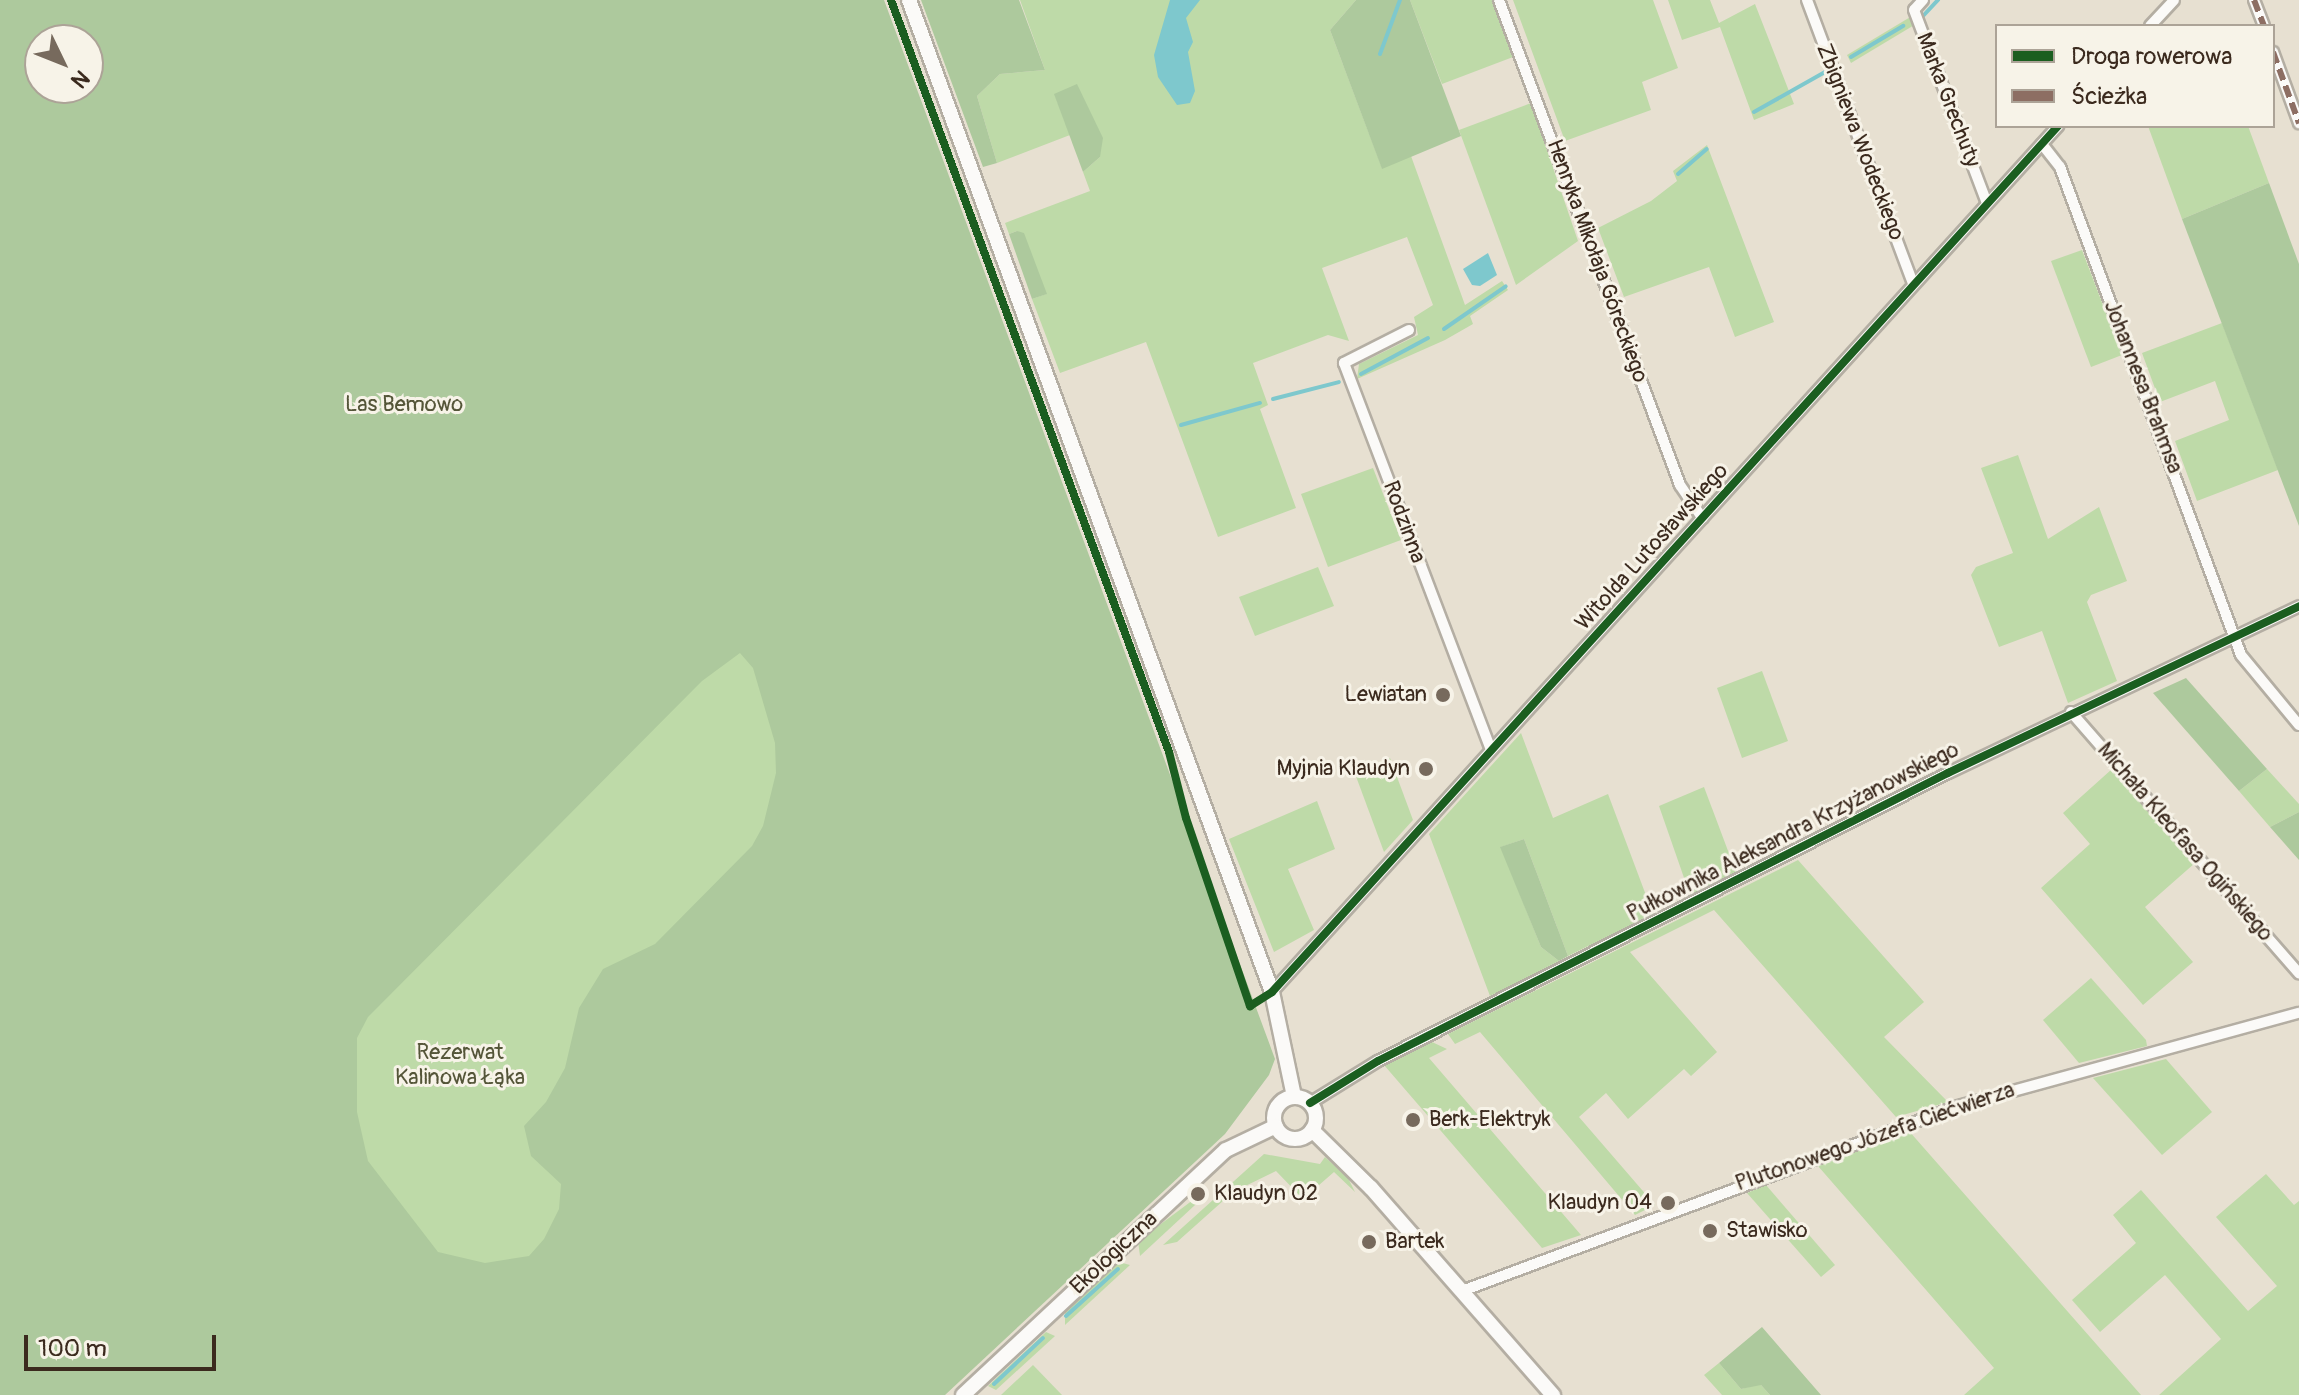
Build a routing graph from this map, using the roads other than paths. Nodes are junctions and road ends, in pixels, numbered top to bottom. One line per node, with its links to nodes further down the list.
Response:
1 (909, 0): 23 (main road)
2 (1499, 0): 16 (street, Henryka Mikołaja Góreckiego)
3 (1807, 0): 14 (street, Zbigniewa Wodeckiego)
4 (1923, 0): 13 (street, Marka Grechuty)
5 (2174, 0): 7 (street)
6 (2254, 0): 8 (street)
7 (2152, 24)
8 (2263, 24)
9 (2275, 57): 10 (street)
10 (2299, 123)
11 (2056, 128): 12 (street, Witolda Lutosławskiego)
12 (2042, 144): 13 (street, Witolda Lutosławskiego); 18 (street, Johannesa Brahmsa)
13 (1987, 203): 14 (street, Witolda Lutosławskiego)
14 (1913, 284): 16 (street, Witolda Lutosławskiego)
15 (1409, 330): 21 (street, Rodzinna)
16 (1702, 518): 21 (street, Witolda Lutosławskiego)
17 (2299, 606): 18 (street, Pułkownika Aleksandra Krzyżanowskiego)
18 (2237, 635): 19 (street, Pułkownika Aleksandra Krzyżanowskiego); 20 (street, Johannesa Brahmsa)
19 (2071, 712): 22 (street, Michała Kleofasa Ogińskiego); 26 (street, Pułkownika Aleksandra Krzyżanowskiego)
20 (2299, 725)
21 (1491, 749): 23 (street, Witolda Lutosławskiego)
22 (2299, 973)
23 (1272, 992): 25 (main road)
24 (2299, 1013): 29 (street, Plutonowego Józefa Ciećwierza)
25 (1294, 1096): 26 (main road); 27 (main road)
26 (1310, 1103): 28 (main road)
27 (1276, 1126): 28 (main road); 30 (main road, Ekologiczna)
28 (1312, 1130): 29 (main road)
29 (1462, 1291): 31 (main road)
30 (963, 1395)
31 (1553, 1395)

